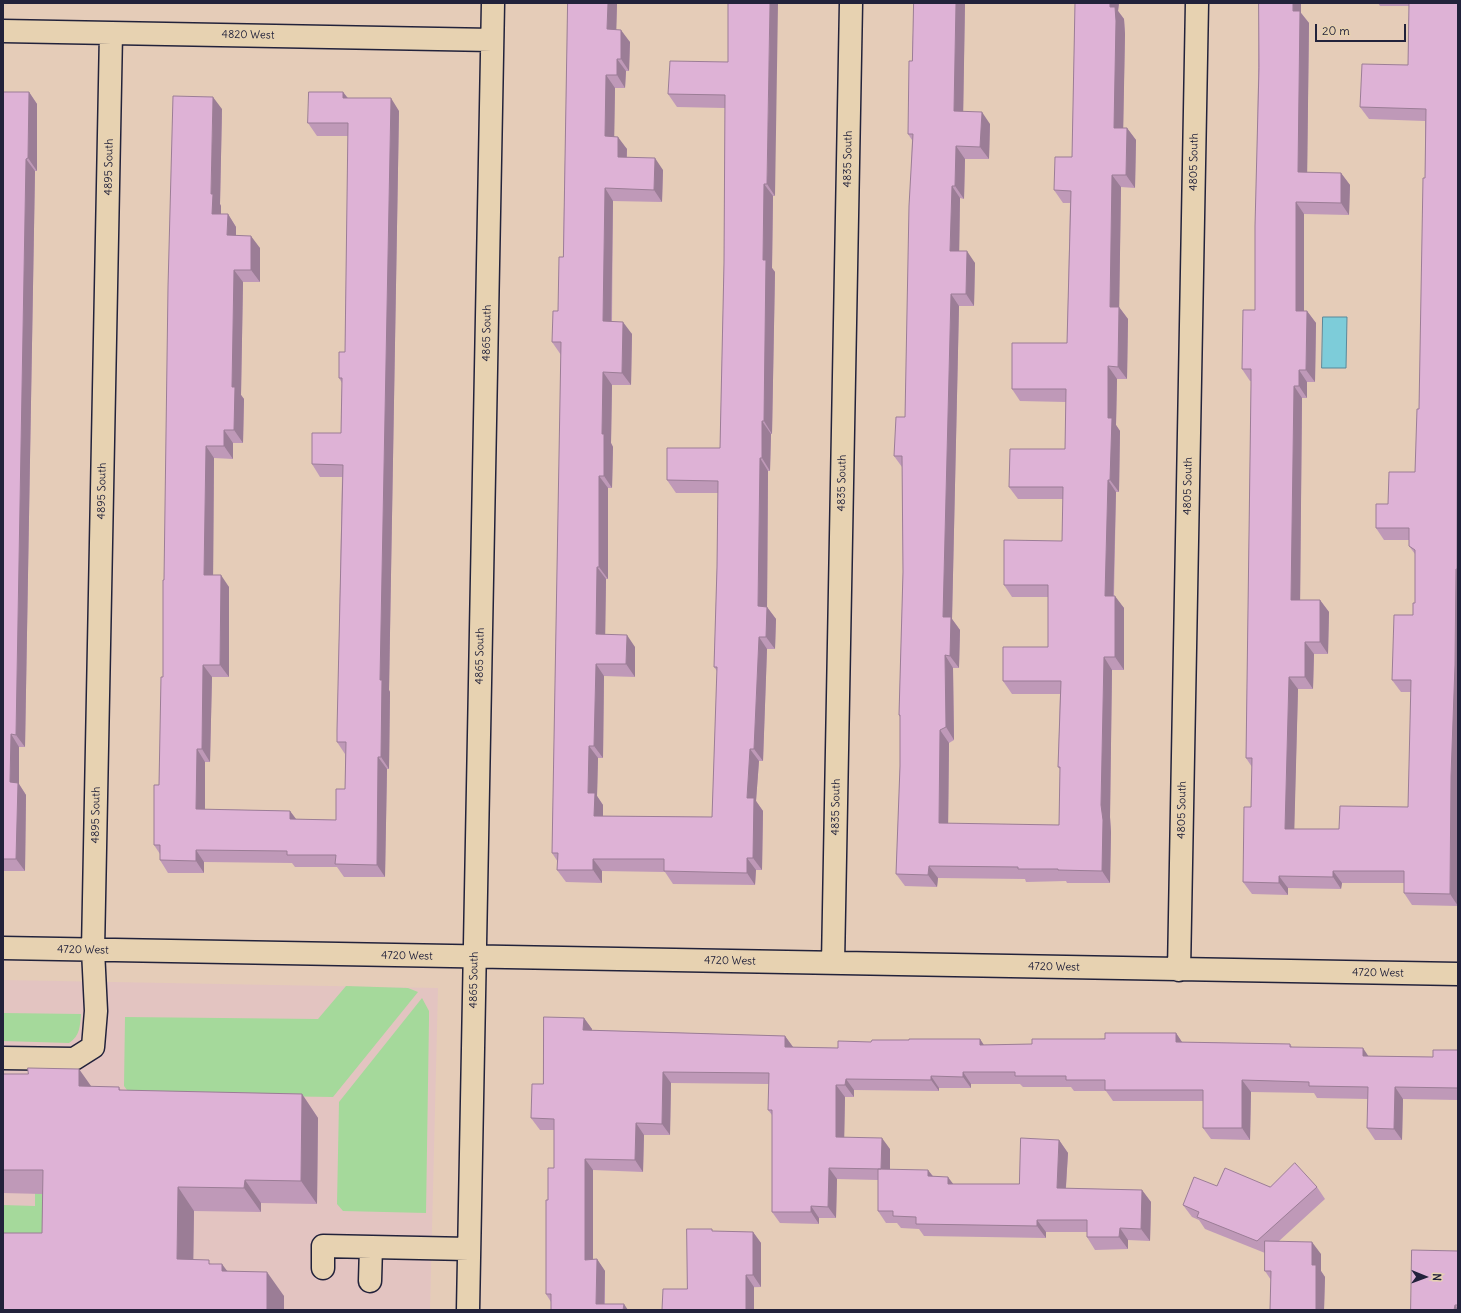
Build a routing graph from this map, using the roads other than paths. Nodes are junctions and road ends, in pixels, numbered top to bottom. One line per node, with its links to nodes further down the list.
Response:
1 (493, 3): 6 (street, 4865 South)
2 (851, 3): 10 (street, 4835 South)
3 (1197, 3): 11 (street, 4805 South)
4 (3, 31): 5 (street, 4820 West)
5 (111, 33): 6 (street, 4820 West); 8 (street, 4895 South)
6 (492, 40): 9 (street, 4865 South)
7 (3, 948): 8 (street, 4720 West)
8 (93, 950): 9 (street, 4720 West); 13 (street, 4895 South)
9 (475, 957): 10 (street, 4720 West); 15 (street, 4865 South)
10 (833, 963): 11 (street, 4720 West)
11 (1179, 970): 12 (street, 4720 West)
12 (1458, 974)
13 (3, 1058)
14 (371, 1247): 15 (street); 16 (street); 17 (street)
15 (469, 1249): 18 (street, 4865 South)
16 (323, 1268)
17 (370, 1281)
18 (468, 1310)

